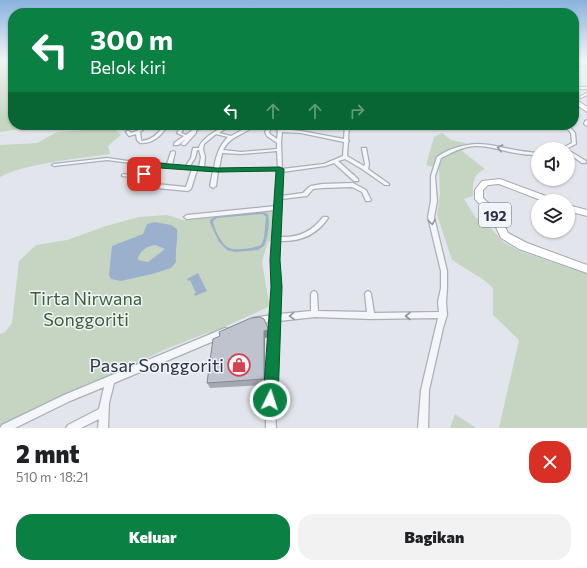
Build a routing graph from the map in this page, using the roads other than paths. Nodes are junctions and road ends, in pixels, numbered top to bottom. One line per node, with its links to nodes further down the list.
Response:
1 (582, 84): 2 (street)
2 (587, 85)
3 (587, 94): 4 (street)
4 (581, 97)
5 (579, 104): 6 (main road)
6 (587, 110)
7 (163, 130): 19 (street)
8 (181, 130): 21 (street)
9 (196, 130): 21 (street)
10 (197, 130): 27 (street)
11 (220, 130): 20 (street)
12 (244, 130): 22 (street)
13 (268, 130): 24 (street)
14 (280, 130): 24 (street)
15 (290, 130): 23 (street)
16 (347, 130): 23 (street)
17 (570, 130): 25 (street)
18 (128, 132): 19 (street)
19 (138, 132)
20 (215, 133): 22 (street); 28 (street)
21 (186, 136): 26 (street)
22 (232, 137): 31 (street)
23 (347, 141): 35 (street)
24 (279, 142): 30 (street)
25 (574, 142)
26 (176, 144)
27 (183, 144)
28 (201, 149): 41 (street); 42 (street)
29 (364, 149): 43 (street)
30 (279, 150): 31 (street); 45 (street)
31 (220, 151): 44 (street)
32 (173, 152): 40 (street)
33 (531, 154): 64 (street, one-way to 64)
34 (575, 156): 37 (street)
35 (345, 157): 36 (street); 43 (street)
36 (336, 162): 45 (street); 47 (street)
37 (584, 162)
38 (54, 165): 39 (street)
39 (158, 166): 40 (street); 46 (street)
40 (169, 166): 41 (street)
41 (187, 168): 42 (street)
42 (198, 169): 44 (street); 49 (street)
43 (366, 169): 48 (street)
44 (217, 170): 45 (street); 50 (street)
45 (280, 170): 52 (street)
46 (124, 175)
47 (356, 180)
48 (387, 184)
49 (156, 186)
50 (213, 186)
51 (533, 194): 60 (main road, 192)
52 (278, 198): 53 (street); 54 (street)
53 (368, 200)
54 (277, 208): 57 (street); 59 (street)
55 (575, 210): 56 (main road)
56 (587, 213)
57 (187, 217)
58 (325, 218): 59 (street)
59 (276, 239): 66 (street)
60 (587, 269)
61 (314, 294): 63 (street)
62 (368, 294): 65 (street)
63 (314, 314): 65 (street); 66 (street, one-way to 66)
64 (444, 315): 65 (street, one-way to 65); 75 (street)
65 (371, 316)
66 (275, 317): 67 (street); 74 (street)
67 (245, 324)
68 (233, 329): 69 (street)
69 (112, 379): 70 (street); 71 (street)
70 (103, 412): 72 (street); 73 (street)
71 (5, 428)
72 (71, 428)
73 (103, 428)
74 (271, 428)
75 (423, 428)

